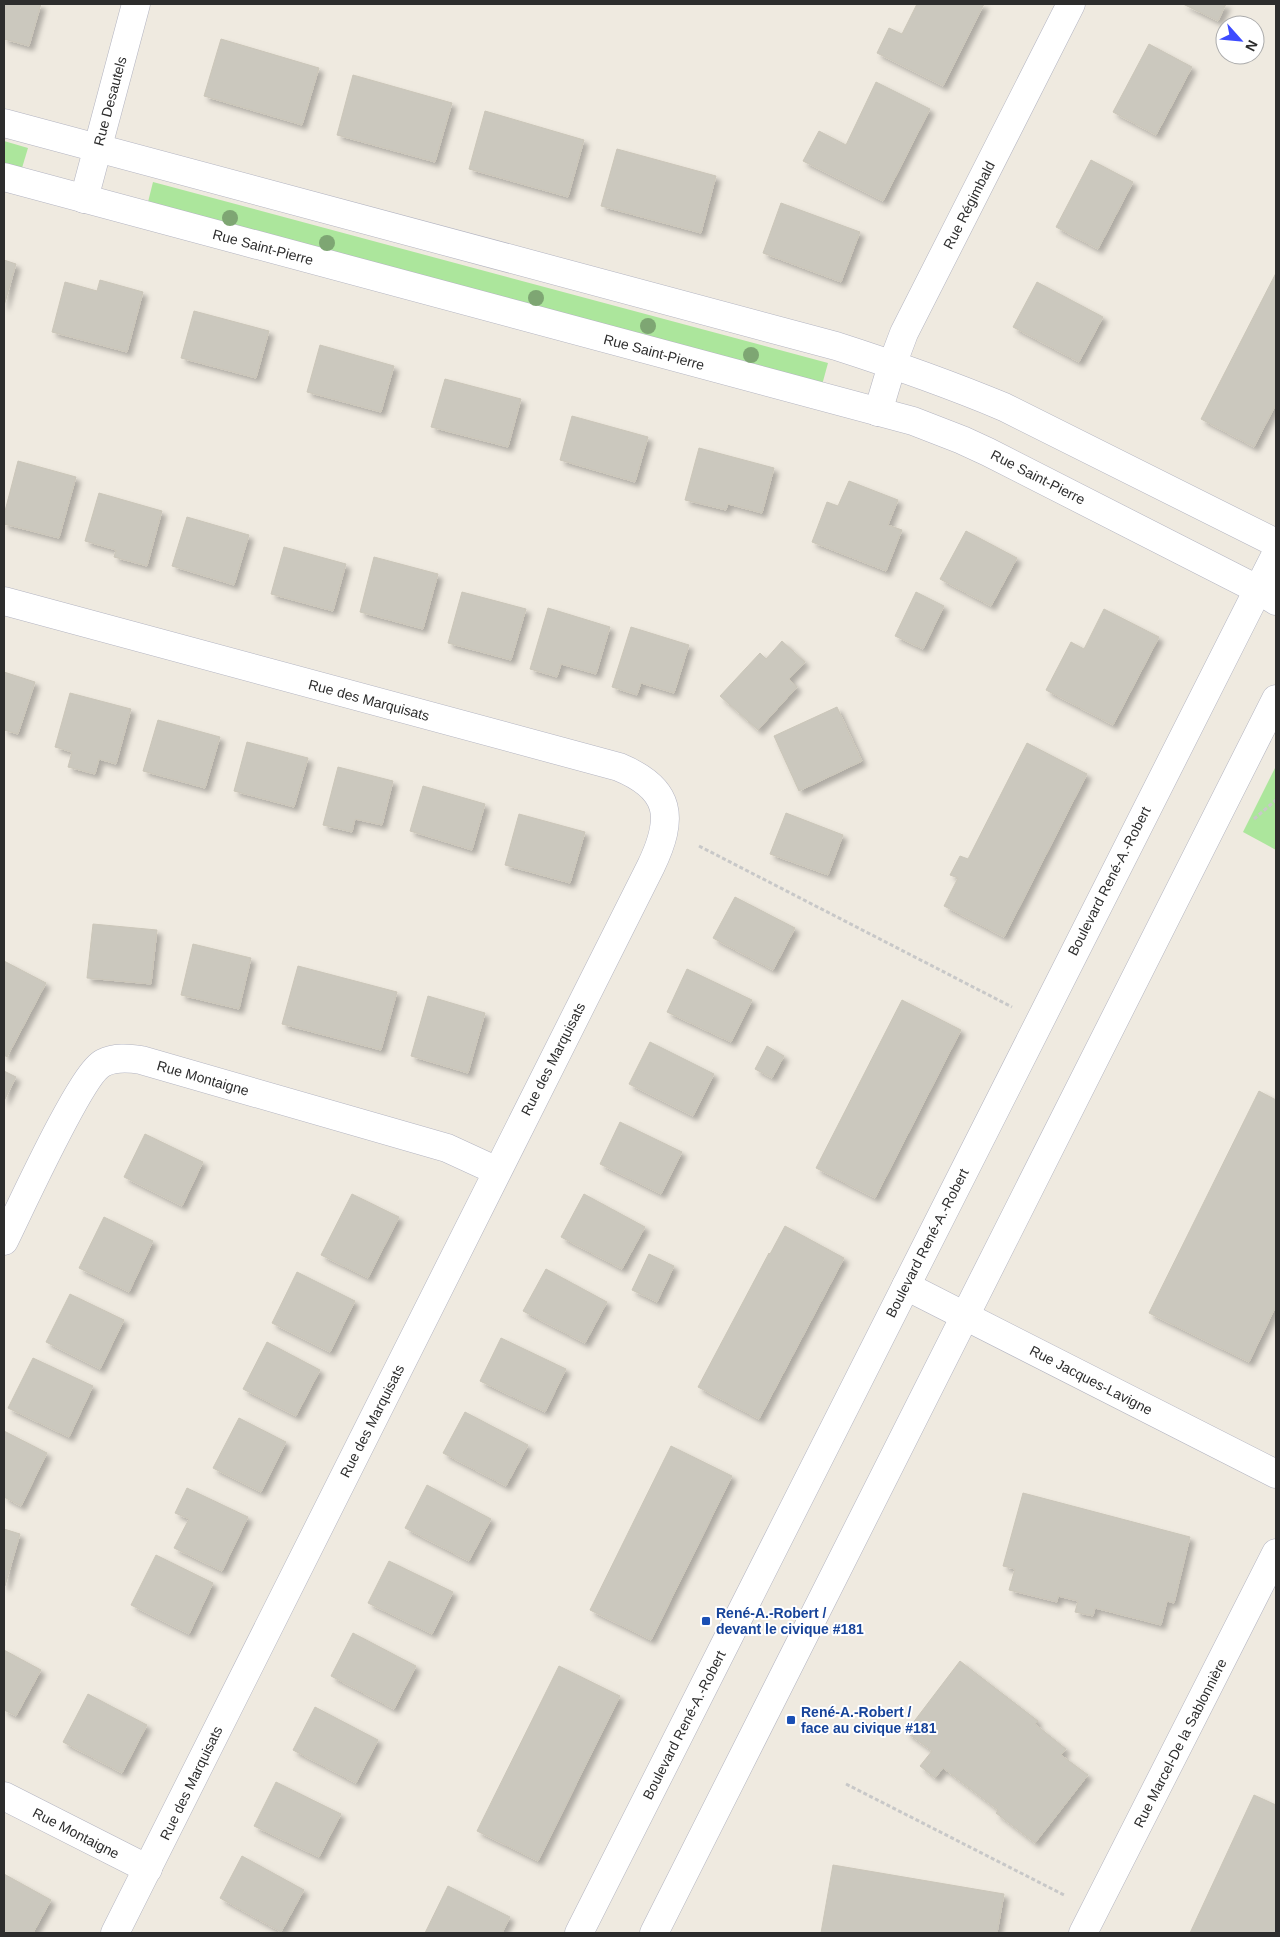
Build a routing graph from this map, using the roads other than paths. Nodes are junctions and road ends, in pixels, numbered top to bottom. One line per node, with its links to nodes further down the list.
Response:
1 (136, 4): 4 (street, Rue Desautels)
2 (1071, 4): 7 (street, Rue Régimbald)
3 (4, 123): 4 (street)
4 (98, 148): 6 (street, Rue Desautels); 7 (street)
5 (4, 178): 6 (street, Rue Saint-Pierre)
6 (84, 199): 8 (street, Rue Saint-Pierre)
7 (892, 365): 8 (street, Rue Régimbald); 9 (street)
8 (878, 412): 11 (street, Rue Saint-Pierre)
9 (1276, 543)
10 (1276, 554): 11 (street, Boulevard René-A.-Robert)
11 (1267, 595): 16 (street, Boulevard René-A.-Robert)
12 (4, 602): 14 (street, Rue des Marquisats)
13 (1276, 699): 17 (street)
14 (497, 1171): 15 (street, Rue Montaigne); 21 (street, Rue des Marquisats)
15 (4, 1241)
16 (906, 1286): 17 (street, Rue Jacques-Lavigne); 24 (street, Boulevard René-A.-Robert)
17 (965, 1317): 18 (street, Rue Jacques-Lavigne); 25 (street)
18 (1276, 1474)
19 (1276, 1553): 22 (street, Rue Marcel-De la Sablonnière)
20 (4, 1796): 21 (street, Rue Montaigne)
21 (148, 1869): 23 (street, Rue des Marquisats)
22 (1089, 1922)
23 (115, 1933)
24 (579, 1933)
25 (654, 1933)

